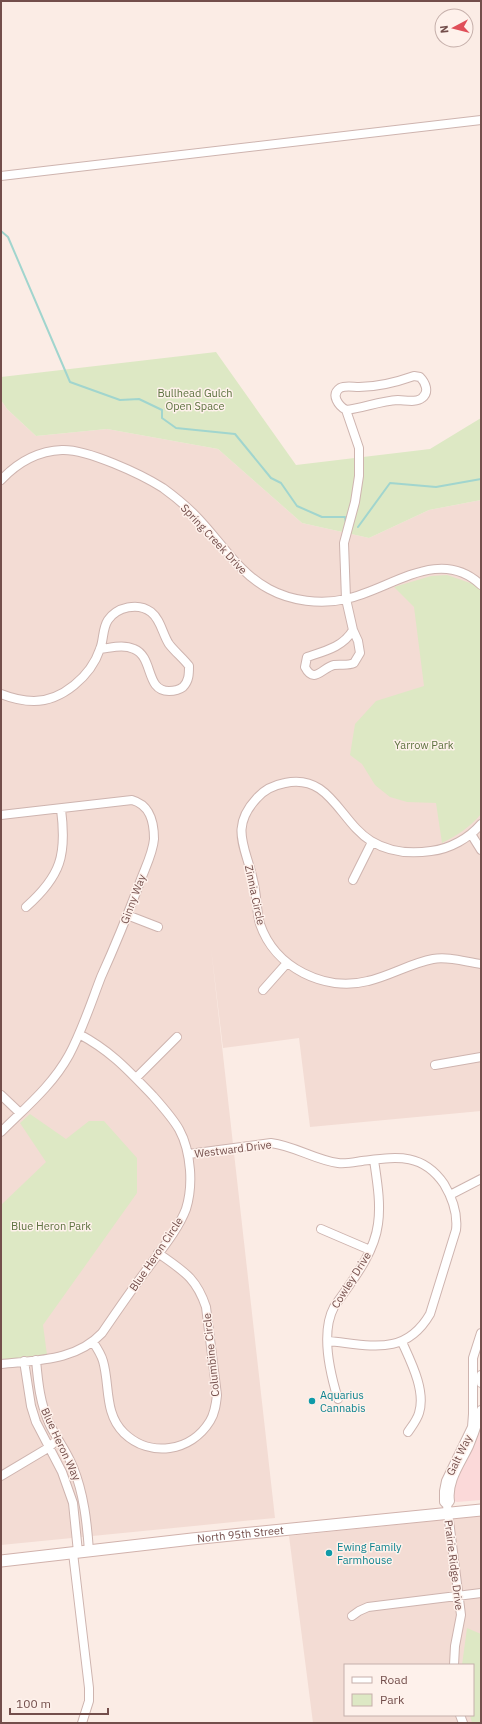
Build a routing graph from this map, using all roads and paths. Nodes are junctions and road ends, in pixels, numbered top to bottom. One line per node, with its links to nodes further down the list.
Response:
1 (481, 120): 2 (street)
2 (1, 176)
3 (346, 410): 3 (street); 6 (street)
4 (1, 480): 6 (street, Spring Creek Drive)
5 (481, 585): 6 (street, Spring Creek Drive)
6 (346, 599): 7 (street)
7 (353, 630): 7 (street)
8 (100, 649): 8 (street); 9 (street)
9 (1, 694)
10 (61, 809): 11 (street, Ginny Way); 17 (street); 18 (street, Ginny Way)
11 (1, 816)
12 (481, 824): 13 (street)
13 (471, 834): 14 (street, Zinnia Circle); 15 (street)
14 (372, 842): 16 (street); 20 (street, Zinnia Circle)
15 (481, 850)
16 (353, 880)
17 (26, 908)
18 (127, 915): 19 (street); 23 (street, Ginny Way)
19 (158, 927)
20 (287, 963): 21 (street, Zinnia Circle); 22 (street)
21 (481, 964)
22 (263, 990)
23 (79, 1034): 27 (street, Blue Heron Circle); 29 (street, Ginny Way)
24 (177, 1037): 27 (street)
25 (481, 1057): 26 (street)
26 (435, 1065)
27 (136, 1078): 31 (street, Blue Heron Circle)
28 (1, 1095): 29 (street)
29 (20, 1113): 30 (street, Ginny Way)
30 (1, 1132)
31 (189, 1154): 32 (street, Westward Drive); 37 (street, Blue Heron Circle)
32 (374, 1160): 34 (street, Westward Drive); 36 (street, Cowley Drive)
33 (479, 1182): 34 (street)
34 (450, 1195): 41 (street, Westward Drive)
35 (321, 1229): 36 (street)
36 (370, 1250): 39 (street, Cowley Drive)
37 (158, 1254): 40 (street, Blue Heron Circle); 40 (street, Columbine Circle)
38 (481, 1333): 53 (street, Galt Way)
39 (328, 1341): 41 (street, Westward Drive); 47 (street, Cowley Drive)
40 (93, 1342): 42 (street, Blue Heron Circle)
41 (402, 1342): 49 (street)
42 (36, 1360): 43 (street, Blue Heron Circle); 50 (street, Blue Heron Way)
43 (24, 1361): 44 (street, Blue Heron Circle); 51 (street, Blue Heron Way)
44 (1, 1364)
45 (481, 1375): 46 (street)
46 (481, 1383)
47 (338, 1399)
48 (481, 1410): 53 (street, Galt Way)
49 (408, 1432)
50 (58, 1439): 51 (street); 55 (street, Blue Heron Way)
51 (48, 1448): 52 (street); 56 (street, Blue Heron Way)
52 (1, 1476)
53 (447, 1509): 54 (main road, North 95th Street); 55 (main road, North 95th Street); 59 (street, Prairie Ridge Drive)
54 (481, 1510)
55 (89, 1551): 56 (main road, North 95th Street)
56 (75, 1553): 57 (main road, North 95th Street); 62 (street, Blue Heron Way)
57 (1, 1561)
58 (481, 1593): 59 (street)
59 (458, 1596): 60 (street); 61 (street, Prairie Ridge Drive)
60 (352, 1616)
61 (454, 1664)
62 (82, 1723)

